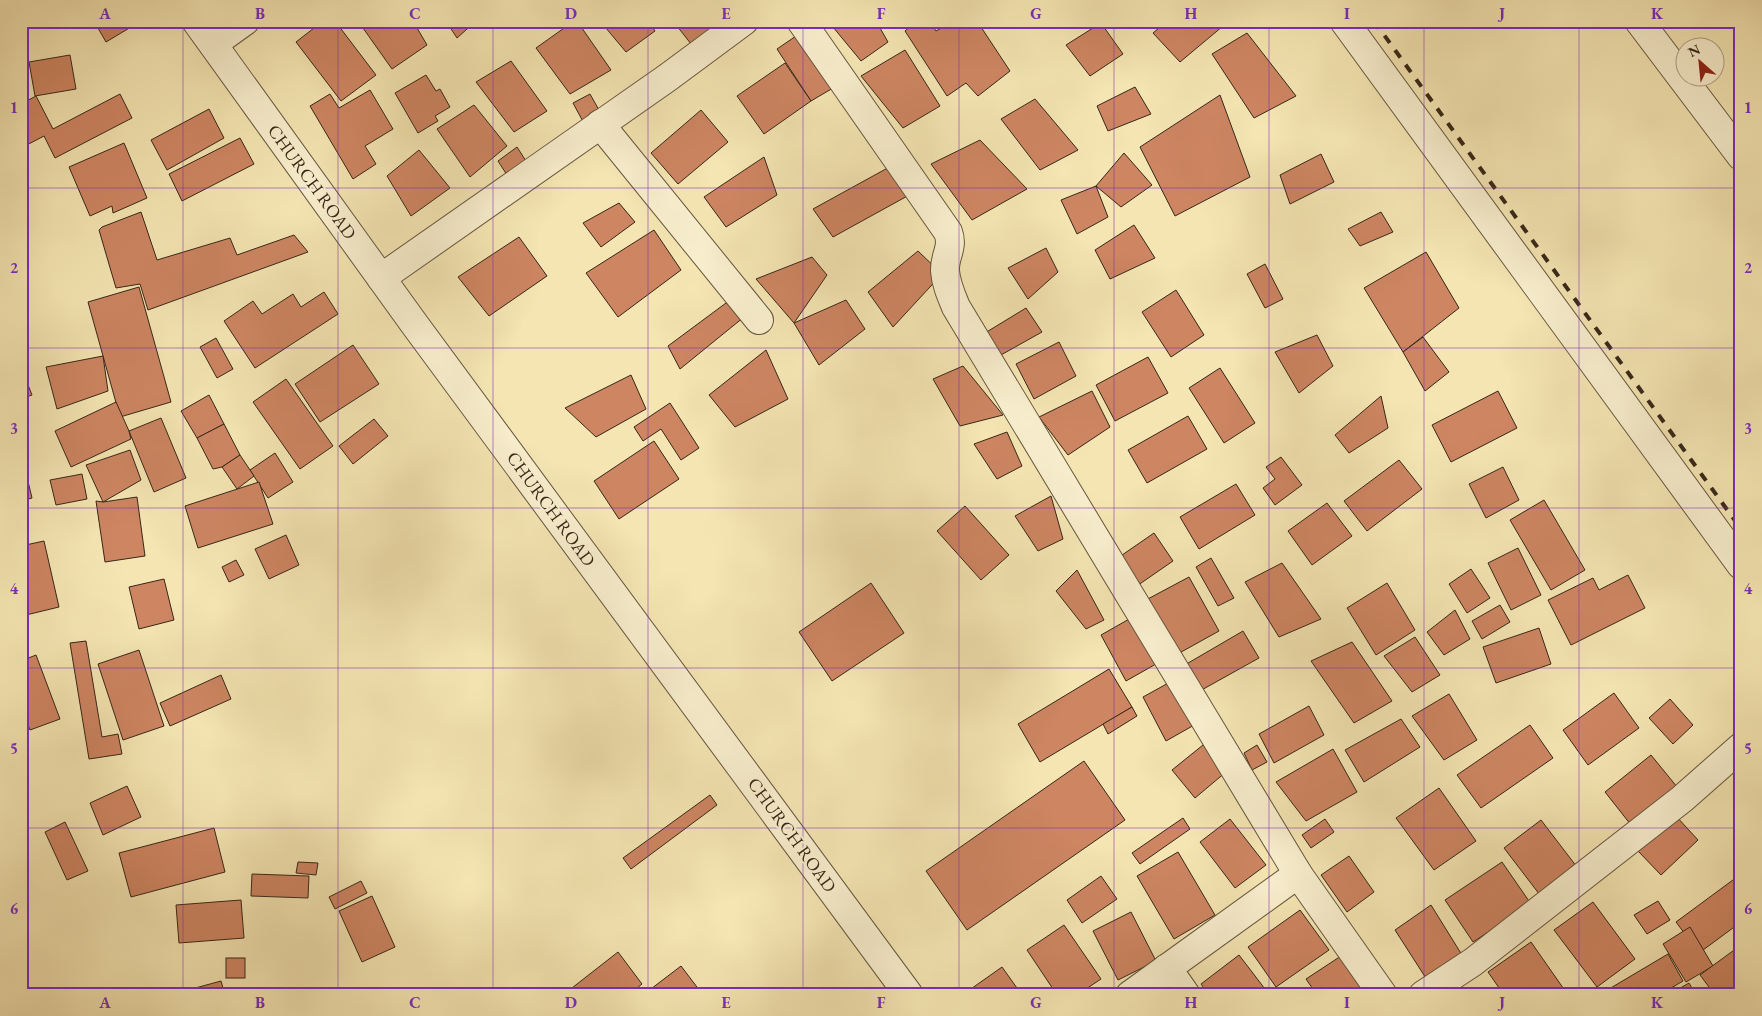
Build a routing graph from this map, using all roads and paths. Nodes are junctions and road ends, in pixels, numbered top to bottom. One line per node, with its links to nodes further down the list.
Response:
1 (196, 21): 7 (street, CHURCH ROAD)
2 (245, 21): 7 (street)
3 (744, 21): 8 (street)
4 (801, 21): 14 (street)
5 (1344, 21): 12 (street)
6 (1639, 21): 9 (street)
7 (213, 44): 10 (street, CHURCH ROAD)
8 (600, 124): 10 (street); 11 (street)
9 (1741, 156)
10 (381, 278): 16 (street, CHURCH ROAD)
11 (759, 320)
12 (1741, 564)
13 (1741, 747): 20 (street)
14 (1298, 874): 15 (street); 19 (street)
15 (1167, 968): 17 (street); 18 (street)
16 (909, 995)
17 (1130, 995)
18 (1186, 995)
19 (1383, 995)
20 (1424, 995)

